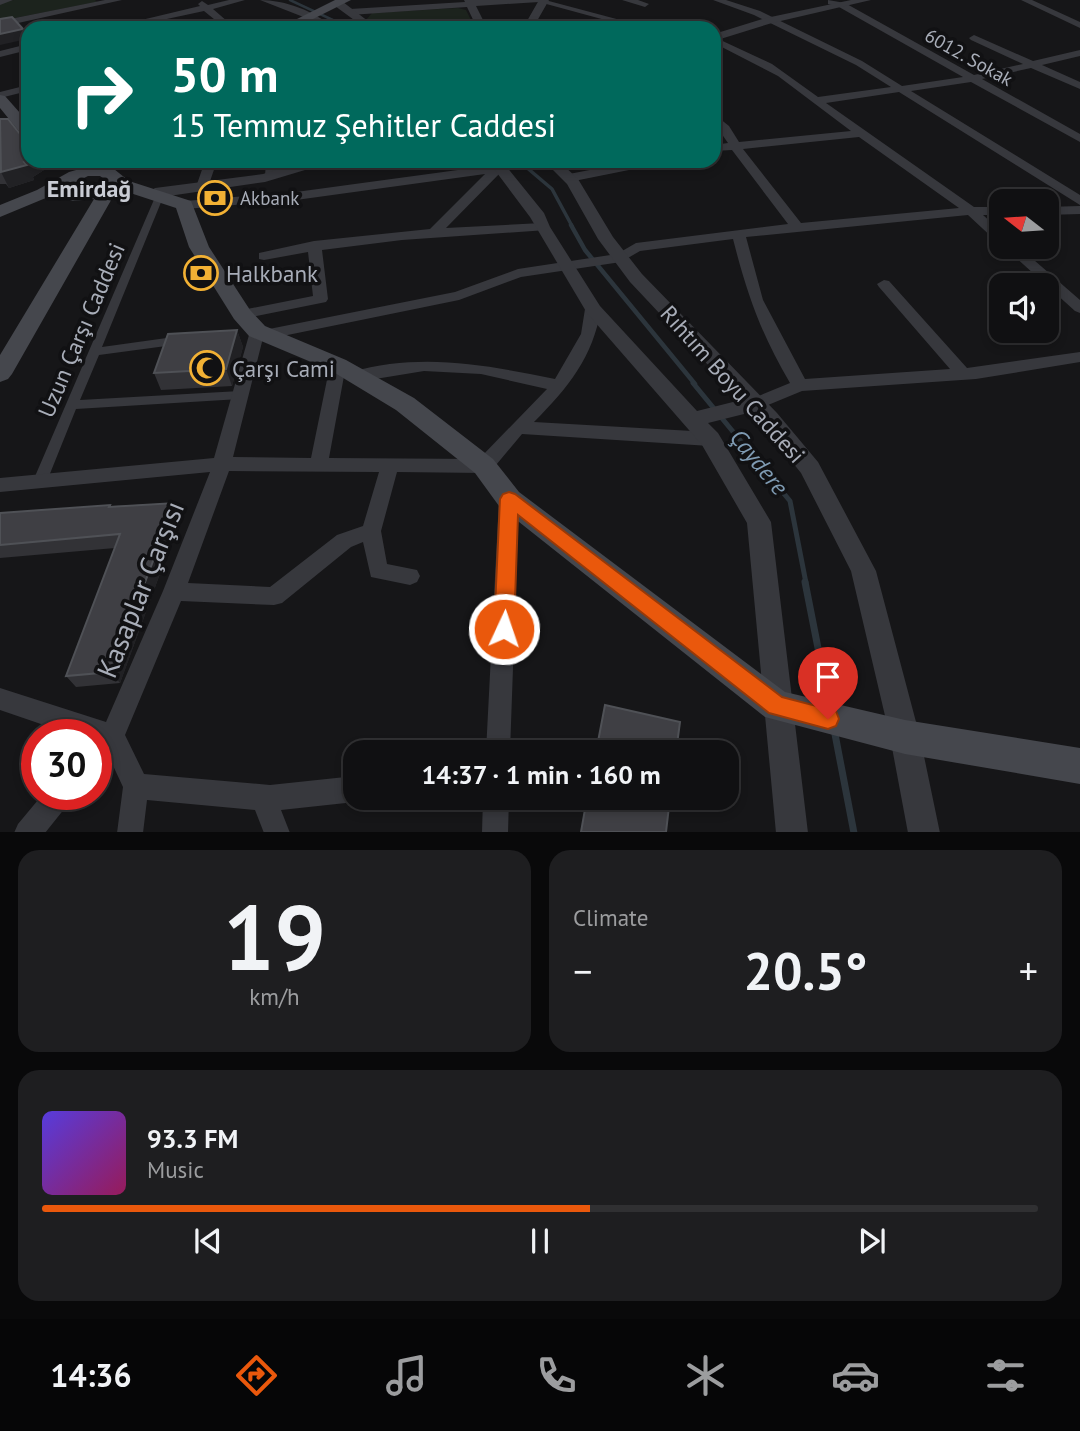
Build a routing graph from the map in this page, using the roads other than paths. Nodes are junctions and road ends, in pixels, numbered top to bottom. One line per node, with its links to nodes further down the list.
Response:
1 (9, 0): 13 (street)
2 (118, 0): 10 (street)
3 (197, 0): 18 (street)
4 (241, 0): 18 (street)
5 (265, 0): 19 (street)
6 (626, 0): 16 (street)
7 (717, 0): 12 (street)
8 (866, 0): 15 (street)
9 (1025, 0): 30 (street)
10 (102, 1): 29 (street)
11 (541, 1): 14 (street); 27 (street); 28 (street)
12 (733, 1): 20 (street)
13 (0, 2)
14 (470, 2): 17 (street); 26 (street)
15 (836, 2): 20 (street); 38 (street, 6012. Sokak)
16 (645, 4)
17 (342, 5): 19 (main road); 25 (street)
18 (207, 7): 21 (street); 22 (street)
19 (310, 16): 23 (main road); 24 (street)
20 (770, 20): 31 (street); 40 (street)
21 (157, 21)
22 (222, 21)
23 (300, 21)
24 (318, 21)
25 (363, 21)
26 (479, 21)
27 (531, 21)
28 (620, 21)
29 (0, 24)
30 (1080, 25)
31 (721, 37)
32 (974, 37): 37 (street)
33 (721, 42): 43 (street)
34 (21, 49): 36 (street)
35 (1080, 53): 37 (street)
36 (0, 54)
37 (1035, 65): 38 (street); 39 (street)
38 (971, 79): 40 (street); 47 (street, 6012. Sokak)
39 (1080, 86)
40 (902, 88): 43 (street); 62 (street)
41 (21, 90): 42 (street)
42 (0, 97): 45 (main road)
43 (816, 101): 46 (street)
44 (721, 124): 48 (street)
45 (21, 125)
46 (864, 133): 48 (street); 63 (street)
47 (1080, 139)
48 (734, 145): 49 (street); 69 (street)
49 (721, 147)
50 (207, 168): 61 (street)
51 (491, 168): 61 (street)
52 (497, 168): 71 (street)
53 (499, 168): 68 (street)
54 (558, 168): 58 (street, Rıhtım Boyu Caddesi)
55 (619, 168): 58 (street)
56 (271, 169): 61 (street)
57 (105, 175): 59 (main road); 59 (main road); 60 (main road); 86 (main road)
58 (569, 178): 75 (street, Rıhtım Boyu Caddesi)
59 (64, 182): 67 (main road)
60 (157, 194): 61 (main road); 83 (street, Uzun Çarşı Caddesi)
61 (193, 196): 81 (main road)
62 (1080, 201)
63 (971, 211): 64 (street); 69 (street); 70 (street)
64 (989, 211)
65 (1059, 211): 66 (street)
66 (1080, 211)
67 (0, 213)
68 (542, 227): 71 (street); 77 (street)
69 (797, 227): 72 (street)
70 (989, 227)
71 (435, 232): 73 (street)
72 (738, 233): 75 (street); 88 (street)
73 (314, 245): 74 (street); 81 (street)
74 (264, 256)
75 (621, 258): 77 (street); 91 (street, Rıhtım Boyu Caddesi)
76 (1025, 259): 79 (street)
77 (566, 267): 80 (street); 81 (street)
78 (884, 284): 87 (street)
79 (1080, 308)
80 (593, 309): 89 (street); 93 (street)
81 (253, 328): 85 (main road); 90 (street, Kasaplar Çarşısı)
82 (190, 339): 83 (street)
83 (94, 352): 92 (street, Uzun Çarşı Caddesi)
84 (1080, 356): 87 (street)
85 (347, 371): 89 (street); 97 (street); 99 (main road)
86 (0, 374)
87 (963, 374): 88 (street)
88 (800, 385): 91 (street)
89 (561, 386): 94 (street)
90 (240, 396): 92 (street); 96 (street, Kasaplar Çarşısı)
91 (755, 404): 93 (street); 110 (street, Rıhtım Boyu Caddesi)
92 (72, 405): 100 (street, Uzun Çarşı Caddesi)
93 (694, 420): 95 (street)
94 (518, 427): 95 (street); 99 (street)
95 (709, 439): 107 (street)
96 (222, 464): 97 (street); 100 (street); 105 (street, Kasaplar Çarşısı)
97 (319, 464): 98 (street)
98 (390, 465): 99 (street); 103 (street)
99 (484, 466): 102 (main road)
100 (40, 481): 101 (street)
101 (0, 485)
102 (509, 499): 107 (main road); 111 (street)
103 (371, 531): 104 (street); 105 (street)
104 (410, 576)
105 (173, 591): 109 (street, Kasaplar Çarşısı)
106 (0, 699): 108 (street)
107 (790, 709): 110 (main road); 123 (street)
108 (45, 719)
109 (112, 727)
110 (891, 734): 113 (main road); 124 (street, Rıhtım Boyu Caddesi)
111 (499, 740)
112 (112, 755): 114 (street)
113 (1080, 766)
114 (136, 786): 116 (street); 120 (street)
115 (343, 790): 116 (street)
116 (263, 798): 121 (street)
117 (46, 810): 119 (street)
118 (496, 810): 122 (street)
119 (27, 832)
120 (130, 832)
121 (277, 832)
122 (495, 832)
123 (792, 832)
124 (924, 832)

